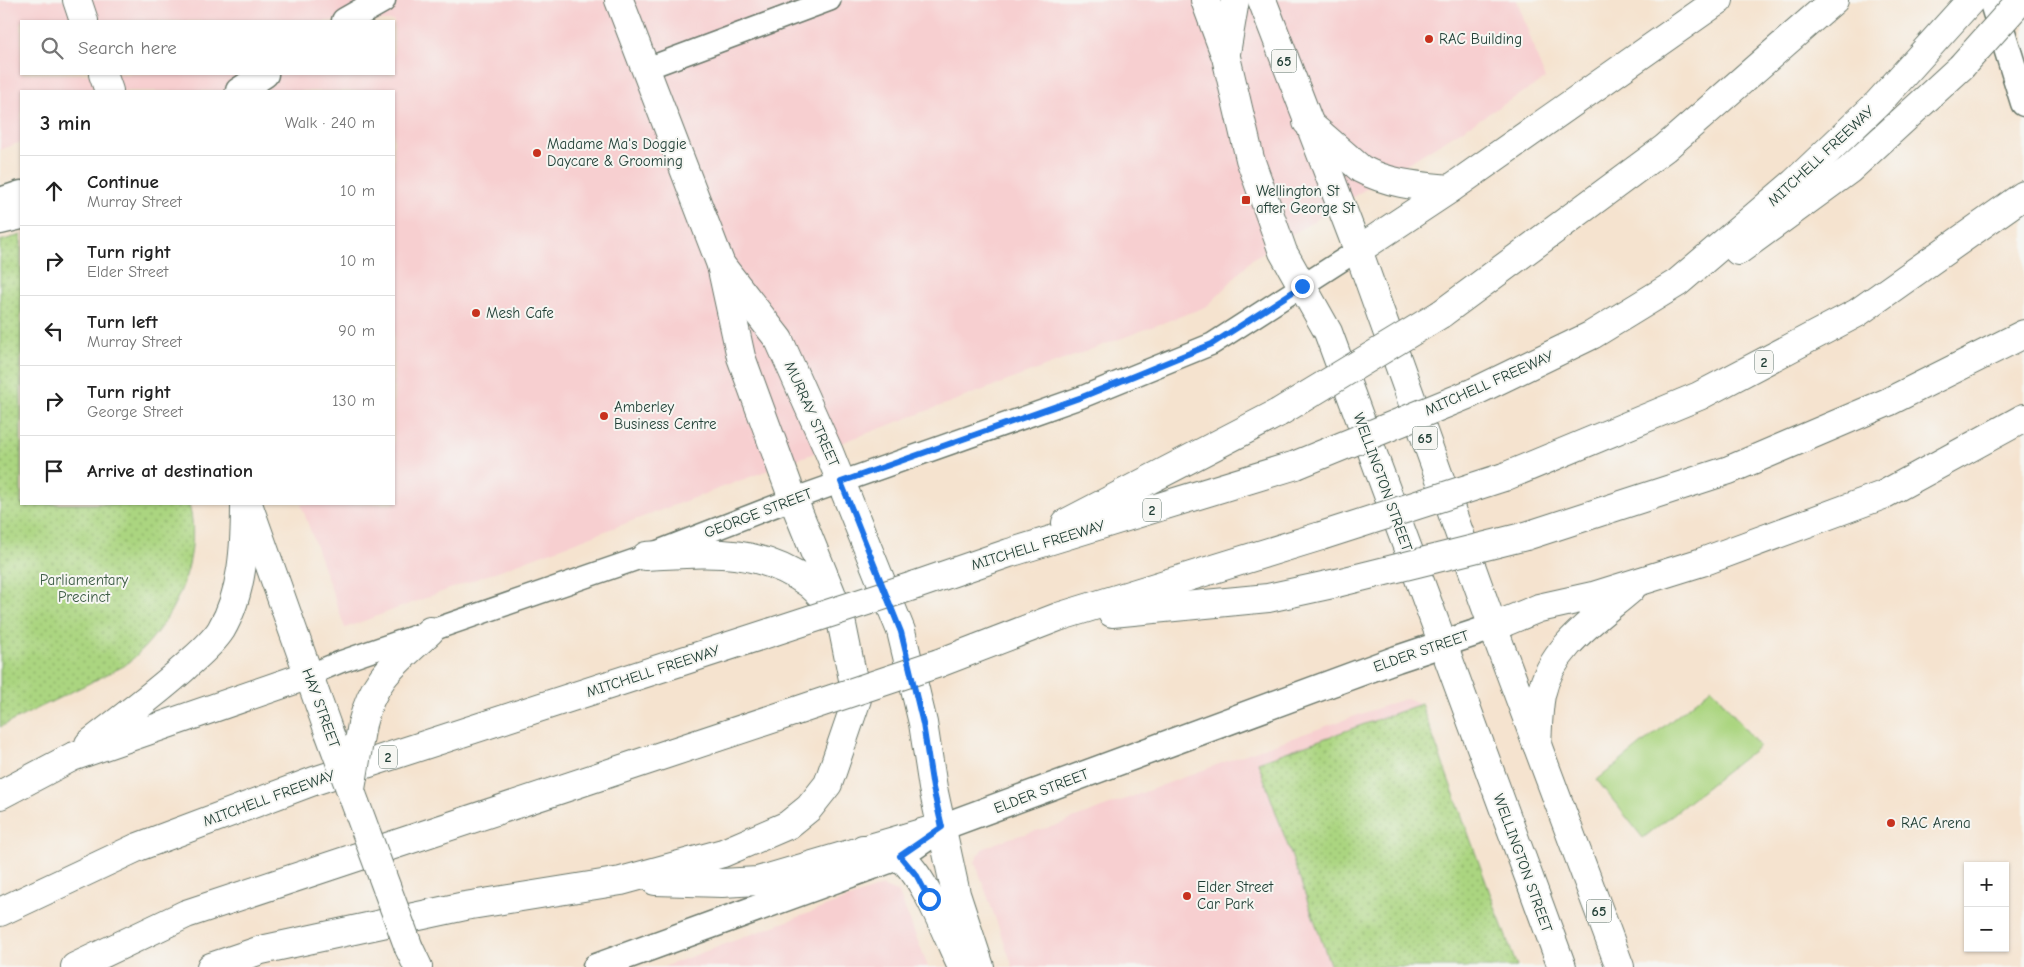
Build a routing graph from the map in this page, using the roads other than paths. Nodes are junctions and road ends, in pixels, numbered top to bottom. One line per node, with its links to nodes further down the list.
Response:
1 (77, 0): 13 (main road)
2 (382, 0): 14 (street)
3 (619, 0): 16 (main road, MURRAY STREET)
4 (830, 0): 16 (street)
5 (1205, 0): 15 (main road, WELLINGTON STREET)
6 (1235, 0): 15 (main road)
7 (1262, 0): 22 (main road, 65)
8 (1719, 0): 23 (main road)
9 (1834, 0): 39 (main road, bridge)
10 (1972, 0): 31 (main road, MITCHELL FREEWAY / 2)
11 (1992, 0): 21 (street)
12 (2022, 0): 31 (main road, bridge)
13 (84, 20)
14 (347, 20)
15 (1226, 57): 32 (main road, WELLINGTON STREET)
16 (645, 69): 30 (main road, MURRAY STREET)
17 (103, 75): 19 (main road)
18 (263, 75): 20 (street)
19 (109, 90)
20 (241, 90)
21 (2024, 103)
22 (1307, 122): 23 (main road); 29 (main road, 65)
23 (1450, 189): 29 (main road)
24 (20, 194): 25 (street)
25 (0, 201)
26 (2014, 202): 43 (main road, 2, bridge)
27 (20, 216): 28 (street)
28 (0, 221)
29 (1358, 250): 32 (street, GEORGE STREET); 44 (main road, 65)
30 (721, 265): 35 (main road, MURRAY STREET); 36 (main road)
31 (1676, 283): 39 (main road, MITCHELL FREEWAY / 2, bridge)
32 (1302, 286): 35 (street, GEORGE STREET); 46 (main road, WELLINGTON STREET)
33 (2024, 334): 43 (main road, 2, bridge)
34 (2024, 418): 41 (main road)
35 (841, 482): 36 (street, GEORGE STREET); 52 (main road, MURRAY STREET)
36 (792, 499): 40 (street, GEORGE STREET); 42 (main road)
37 (247, 505): 47 (main road, HAY STREET)
38 (247, 505): 49 (main road)
39 (1009, 553): 56 (main road, MITCHELL FREEWAY / 2, bridge)
40 (646, 556): 42 (main road); 45 (street, GEORGE STREET)
41 (1642, 580): 44 (main road); 48 (main road)
42 (840, 615): 55 (main road)
43 (1058, 618): 58 (main road, 2, bridge)
44 (1493, 627): 46 (street, ELDER STREET); 48 (main road, 65)
45 (430, 631): 47 (street, GEORGE STREET); 50 (main road, bridge)
46 (1442, 644): 52 (street, ELDER STREET); 63 (main road, WELLINGTON STREET)
47 (309, 675): 49 (main road); 50 (main road, HAY STREET, bridge)
48 (1537, 745): 64 (main road, 65)
49 (72, 757): 51 (main road)
50 (351, 790): 57 (main road, HAY STREET, bridge)
51 (0, 795)
52 (942, 827): 53 (main road); 54 (street, ELDER STREET); 62 (main road, MURRAY STREET)
53 (863, 849): 54 (main road); 55 (main road)
54 (900, 856): 60 (street, ELDER STREET); 61 (main road)
55 (621, 881): 59 (main road)
56 (0, 912)
57 (413, 958)
58 (75, 967)
59 (211, 967)
60 (596, 967)
61 (962, 967)
62 (980, 967)
63 (1562, 967)
64 (1620, 967)

